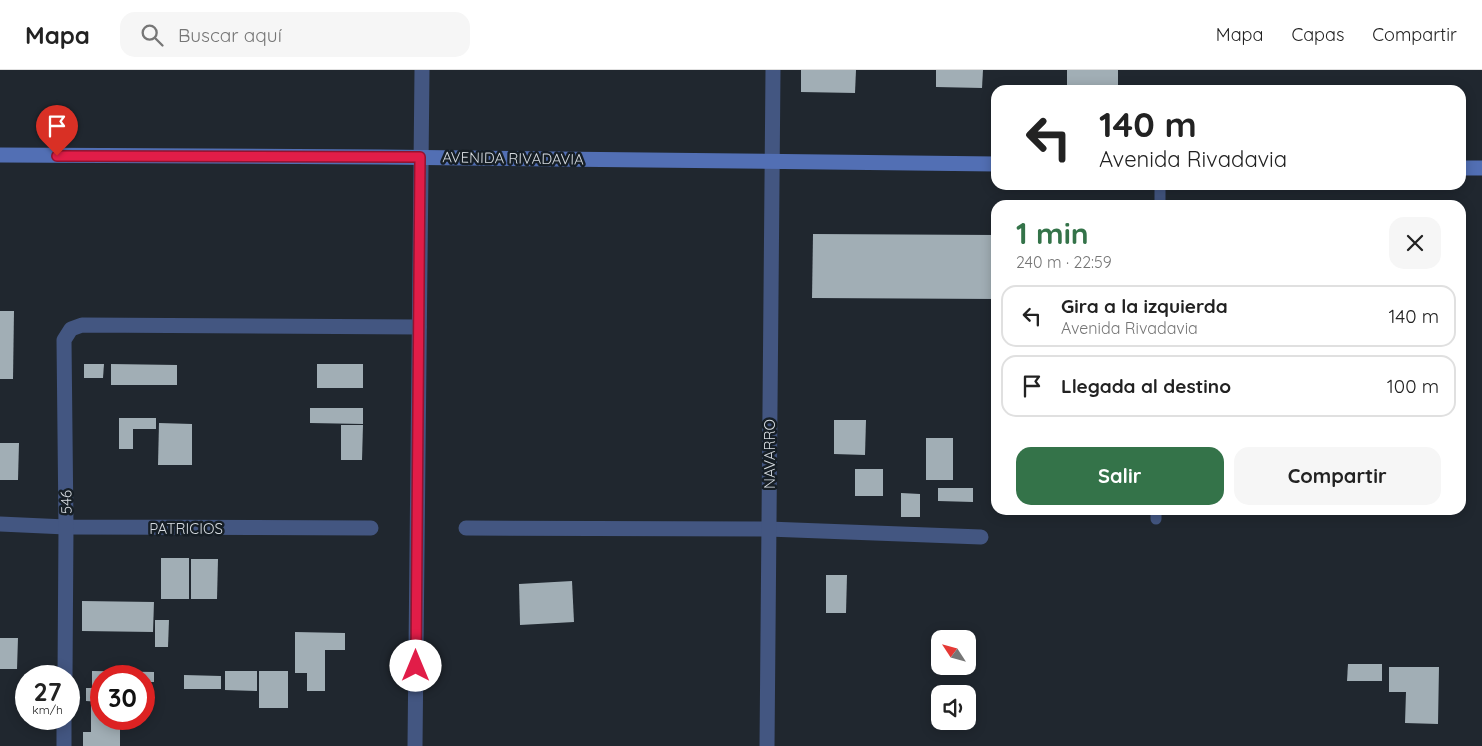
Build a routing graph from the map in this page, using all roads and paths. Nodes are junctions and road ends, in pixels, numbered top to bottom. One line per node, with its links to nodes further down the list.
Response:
1 (422, 70): 4 (street)
2 (772, 70): 5 (street, NAVARRO)
3 (0, 155): 4 (main road, AVENIDA RIVADAVIA)
4 (420, 157): 5 (main road, AVENIDA RIVADAVIA); 9 (street)
5 (771, 161): 6 (main road, AVENIDA RIVADAVIA); 14 (street, NAVARRO)
6 (991, 164)
7 (1466, 168): 8 (main road)
8 (1482, 168)
9 (419, 327): 11 (street, 546); 19 (street)
10 (0, 524): 11 (street, PATRICIOS)
11 (66, 527): 12 (street, PATRICIOS); 16 (street, 546)
12 (371, 528)
13 (466, 528): 14 (street)
14 (768, 529): 15 (street); 20 (street, NAVARRO)
15 (982, 537)
16 (65, 665)
17 (64, 730): 18 (street)
18 (64, 746)
19 (415, 746)
20 (767, 746)

